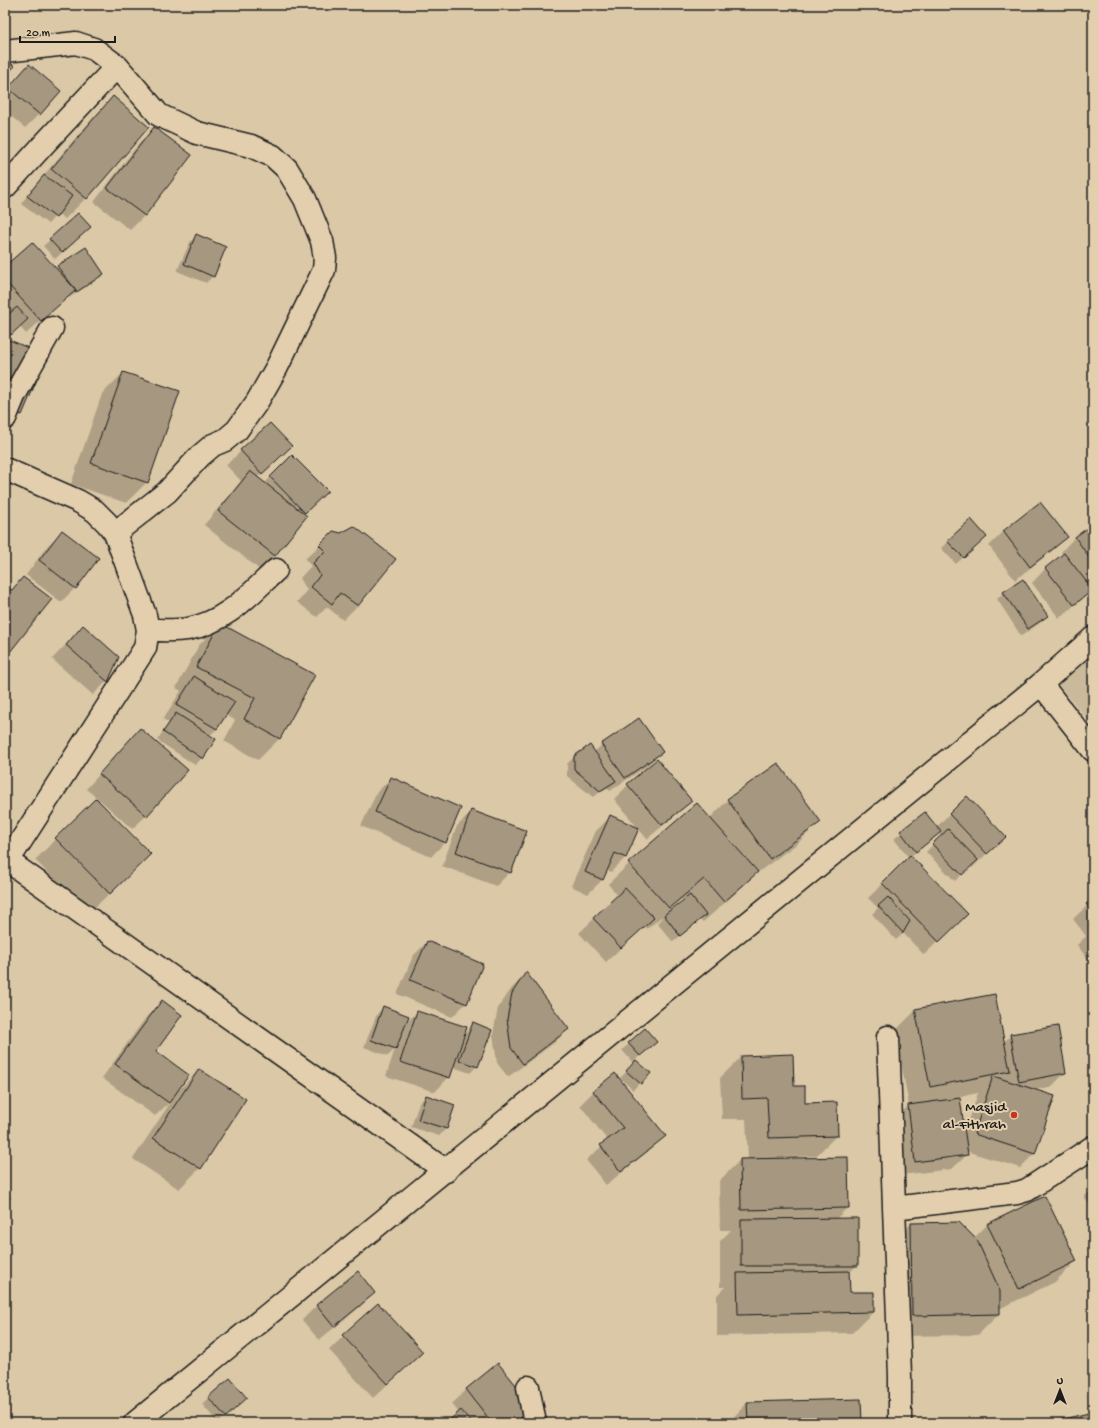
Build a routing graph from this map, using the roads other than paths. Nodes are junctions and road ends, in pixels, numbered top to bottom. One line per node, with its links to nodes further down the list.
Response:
1 (5, 52): 2 (street)
2 (117, 66): 3 (street); 7 (street)
3 (5, 187)
4 (52, 328): 5 (street)
5 (5, 418)
6 (5, 469): 7 (street)
7 (115, 533): 9 (street)
8 (276, 570): 9 (street)
9 (148, 630): 13 (street)
10 (1093, 638): 11 (street)
11 (1041, 684): 12 (street); 16 (street)
12 (1093, 750)
13 (6, 860): 16 (street)
14 (888, 1037): 17 (street)
15 (1093, 1147): 17 (street)
16 (446, 1171): 19 (street)
17 (894, 1208): 21 (street)
18 (528, 1387): 20 (street)
19 (135, 1423)
20 (535, 1423)
21 (900, 1423)

